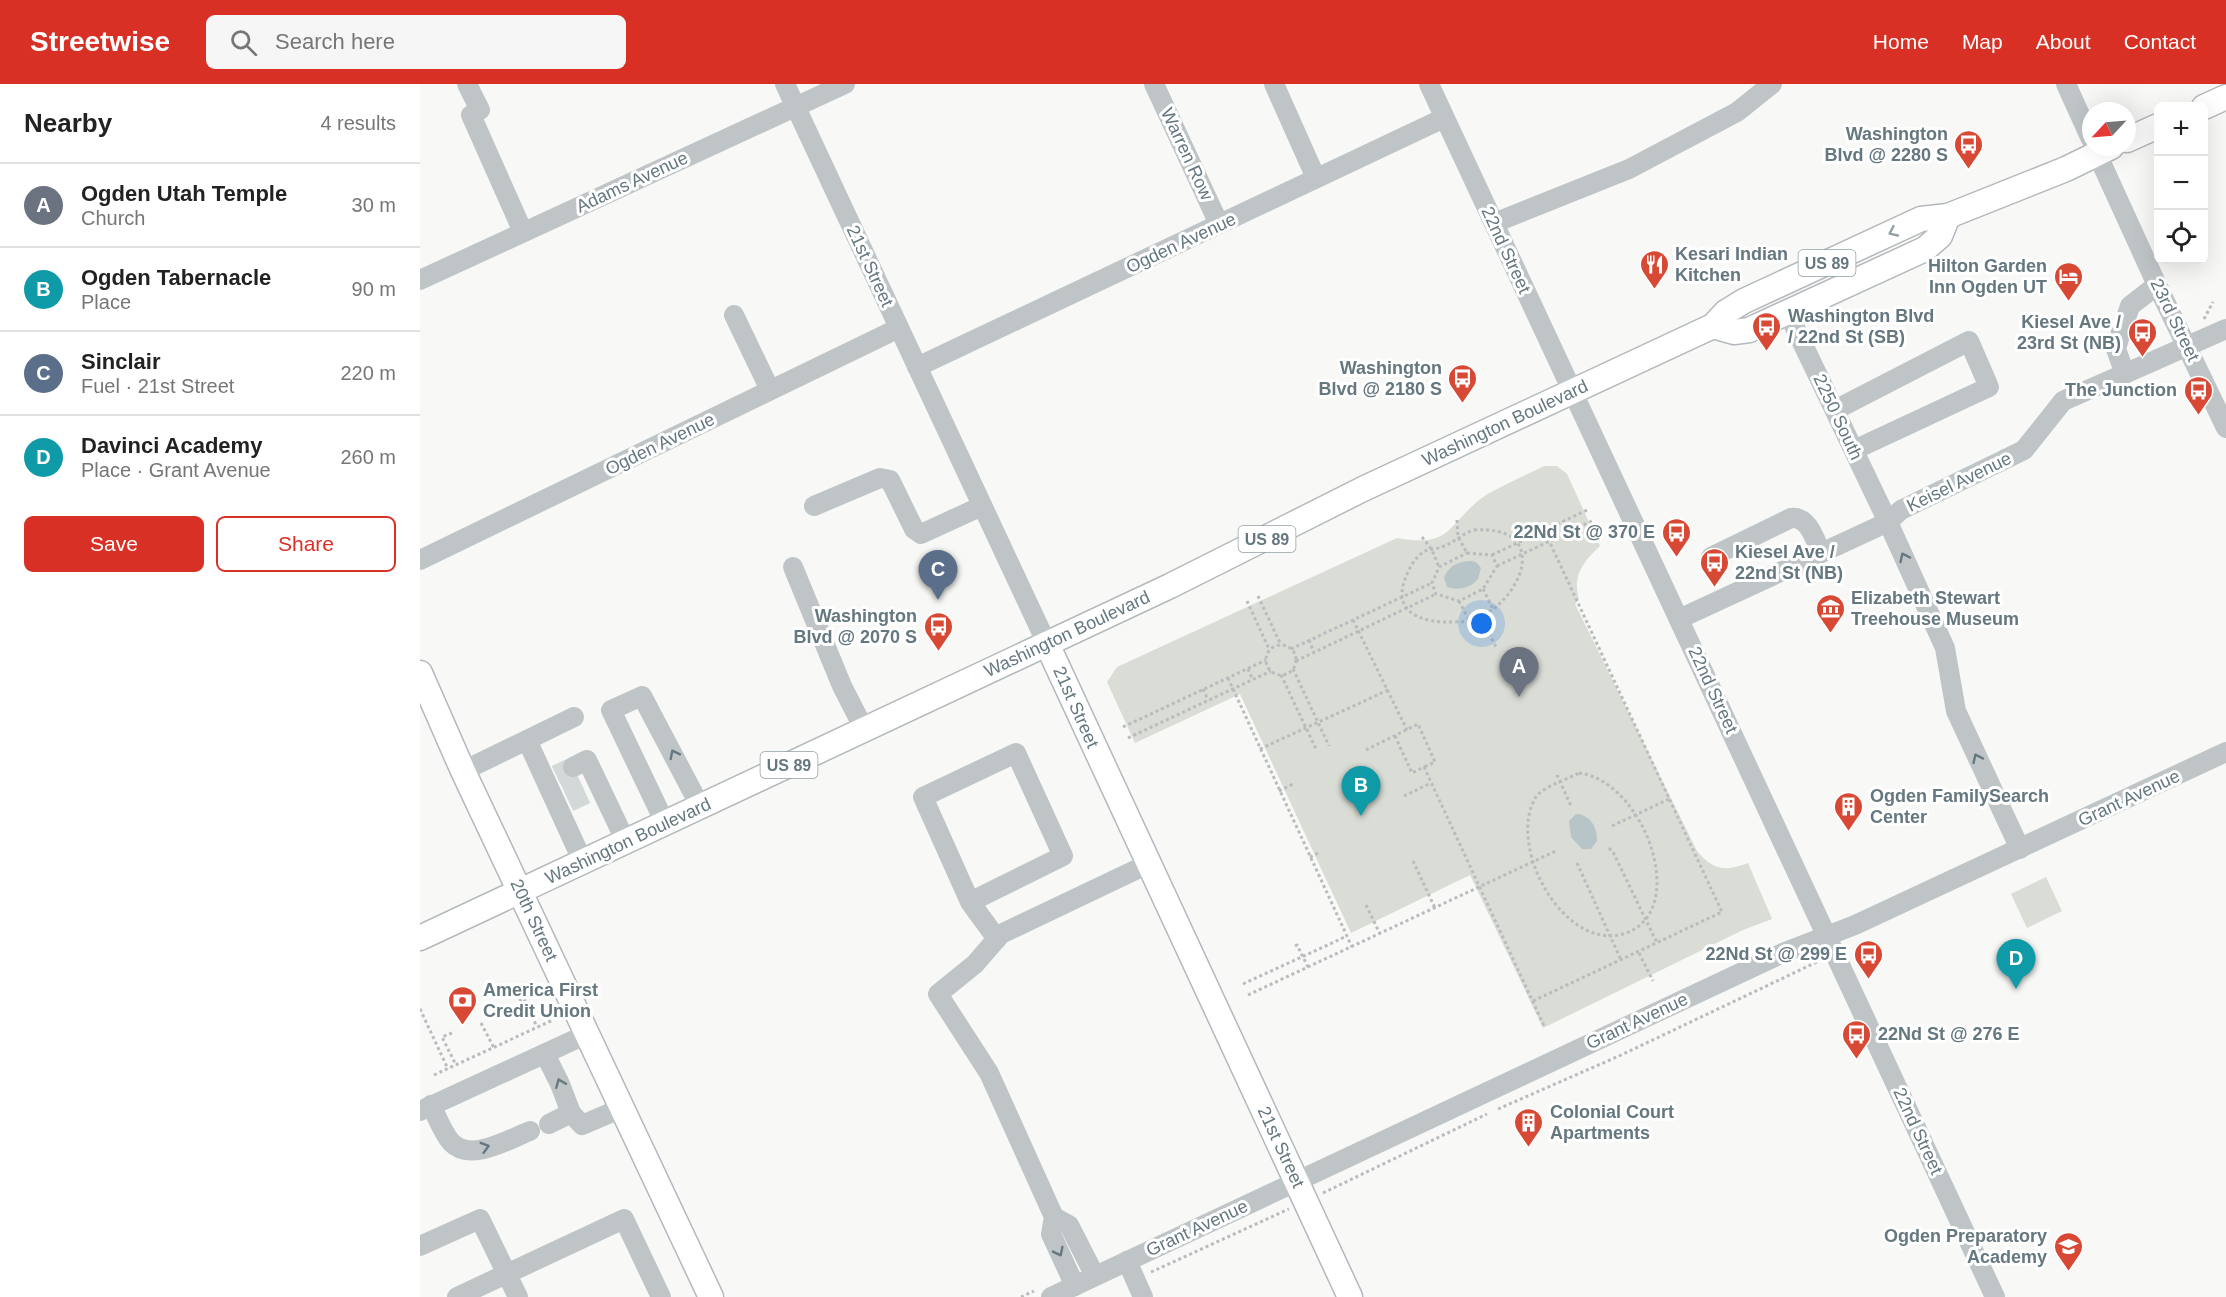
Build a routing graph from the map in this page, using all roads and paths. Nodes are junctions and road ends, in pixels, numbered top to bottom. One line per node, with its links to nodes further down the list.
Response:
1 (467, 84): 22 (street)
2 (785, 84): 11 (street, 21st Street)
3 (845, 84): 11 (street, Adams Avenue)
4 (1155, 84): 21 (street, Warren Row)
5 (1274, 84): 18 (street)
6 (1429, 84): 13 (street, 22nd Street)
7 (1772, 84): 20 (street)
8 (2066, 84): 12 (street, 23rd Street)
9 (2226, 97): 10 (main road)
10 (2208, 104)
11 (796, 107): 22 (street, Adams Avenue); 30 (street, 21st Street)
12 (2082, 116)
13 (1444, 118): 18 (street, Ogden Avenue); 20 (street, 22nd Street)
14 (2154, 128): 15 (main road)
15 (2136, 136)
16 (2085, 156): 19 (main road, Washington Boulevard / US 89)
17 (2102, 156): 24 (street, 23rd Street)
18 (1317, 178): 21 (street, Ogden Avenue)
19 (1948, 216): 26 (main road, US 89); 29 (main road, Washington Boulevard / US 89, one-way to 29)
20 (1494, 223): 36 (street, 22nd Street)
21 (1219, 225): 33 (street, Ogden Avenue)
22 (524, 232): 23 (street, Adams Avenue)
23 (420, 280)
24 (2157, 285): 32 (street, 23rd Street); 34 (street)
25 (2213, 302): 28 (path)
26 (1788, 313): 29 (main road, US 89); 37 (street, 2250 South)
27 (734, 315): 35 (street)
28 (2203, 322)
29 (1713, 326): 36 (main road, Washington Boulevard / US 89)
30 (899, 328): 33 (street, 21st Street); 35 (street, Ogden Avenue)
31 (2226, 329): 32 (street, Keisel Avenue)
32 (2188, 346): 34 (street, Keisel Avenue); 38 (street, 23rd Street)
33 (917, 367): 41 (street, 21st Street)
34 (2125, 374): 45 (street, Keisel Avenue)
35 (770, 390): 57 (street, Ogden Avenue)
36 (1572, 391): 71 (street, 22nd Street); 76 (main road, Washington Boulevard / US 89)
37 (1835, 410): 39 (street, 2250 South); 39 (street)
38 (2226, 428)
39 (1854, 450): 45 (street, 2250 South)
40 (814, 506): 41 (street)
41 (982, 506): 76 (street, 21st Street)
42 (1587, 510): 46 (path)
43 (1457, 520): 48 (path)
44 (1592, 521): 49 (path)
45 (1888, 522): 53 (street, Keisel Avenue); 126 (street, 2250 South, one-way to 45)
46 (1544, 530): 49 (path); 50 (path)
47 (1422, 537): 51 (path)
48 (1458, 537): 50 (path); 51 (path); 52 (path)
49 (1549, 541): 54 (path); 118 (path)
50 (1518, 542): 54 (path); 55 (path)
51 (1432, 550): 60 (path); 65 (path)
52 (1467, 553): 55 (path); 60 (path)
53 (1821, 553): 56 (street); 71 (street, Keisel Avenue)
54 (1523, 554): 58 (path); 69 (path)
55 (1491, 555): 58 (path)
56 (1711, 557)
57 (420, 560)
58 (1497, 566): 62 (path)
59 (793, 567): 99 (street)
60 (1439, 567): 61 (path)
61 (1432, 583): 63 (path); 65 (path)
62 (1483, 589): 66 (path); 69 (path)
63 (1436, 594): 66 (path); 68 (path)
64 (1258, 596): 77 (path)
65 (1401, 598): 68 (path); 72 (path)
66 (1459, 601): 73 (path)
67 (1247, 602): 79 (path)
68 (1406, 608): 73 (path); 74 (path)
69 (1493, 609): 70 (path)
70 (1481, 617): 73 (path); 78 (path)
71 (1679, 619): 147 (street, 22nd Street)
72 (1353, 620): 74 (path); 75 (path)
73 (1469, 620)
74 (1359, 631): 81 (path); 93 (path)
75 (1309, 640): 80 (path); 81 (path)
76 (1047, 644): 99 (main road, Washington Boulevard / US 89); 134 (main road, 21st Street)
77 (1281, 645): 79 (path); 80 (path)
78 (1496, 647)
79 (1270, 649): 82 (path)
80 (1291, 649): 83 (path)
81 (1314, 652): 83 (path)
82 (1266, 660): 84 (path); 86 (path)
83 (1296, 661): 85 (path)
84 (1248, 669): 89 (path); 90 (path)
85 (1293, 669): 88 (path); 96 (path)
86 (1271, 671): 88 (path); 90 (path)
87 (420, 674): 110 (main road, 20th Street)
88 (1281, 675): 98 (path)
89 (1228, 678): 91 (path); 92 (path)
90 (1252, 680): 91 (path)
91 (1232, 689): 94 (path); 105 (path)
92 (1203, 690): 94 (path); 97 (path)
93 (1388, 690): 96 (path); 100 (path)
94 (1208, 700): 102 (path)
95 (574, 717): 103 (street)
96 (1318, 723): 98 (path); 104 (path)
97 (1123, 727)
98 (1306, 728): 105 (path); 107 (path)
99 (864, 729): 119 (main road, Washington Boulevard / US 89)
100 (1407, 730): 101 (path); 109 (path)
101 (1395, 736): 106 (path); 109 (path)
102 (1128, 738)
103 (526, 740): 110 (street); 115 (street)
104 (1329, 746)
105 (1260, 749): 116 (path)
106 (1366, 750)
107 (1317, 751)
108 (2226, 752): 126 (street, Grant Avenue)
109 (1424, 767): 113 (path)
110 (464, 771): 136 (main road, 20th Street)
111 (1557, 775): 112 (path)
112 (1560, 782): 120 (path); 121 (path); 132 (path)
113 (1431, 783): 117 (path); 135 (path)
114 (1293, 784): 116 (path)
115 (571, 786): 124 (street); 130 (street)
116 (1280, 791): 129 (path)
117 (1404, 796)
118 (1669, 799): 121 (path); 146 (path)
119 (700, 806): 122 (main road, Washington Boulevard / US 89); 122 (street, one-way to 122)
120 (1571, 806)
121 (1636, 814): 123 (path); 140 (path)
122 (665, 823): 124 (main road, Washington Boulevard / US 89)
123 (1612, 826)
124 (626, 842): 130 (main road, Washington Boulevard / US 89)
125 (1609, 848): 140 (path)
126 (2020, 849): 147 (street, Grant Avenue)
127 (1558, 850): 132 (path)
128 (1320, 852): 129 (path)
129 (1310, 856): 142 (path)
130 (583, 861): 136 (main road, Washington Boulevard / US 89)
131 (1413, 861): 139 (path)
132 (1534, 862): 135 (path); 143 (path)
133 (1577, 862): 143 (path)
134 (1148, 864): 145 (street); 176 (main road, 21st Street)
135 (1480, 887): 139 (path); 158 (path)
136 (520, 891): 144 (main road, Washington Boulevard / US 89); 165 (main road, 20th Street)
137 (970, 902): 137 (street); 145 (street)
138 (1366, 905): 141 (path)
139 (1434, 908): 141 (path)
140 (1645, 918): 143 (path); 146 (path)
141 (1380, 934): 149 (path)
142 (1347, 936): 149 (path); 151 (path)
143 (1610, 936): 152 (path)
144 (420, 938)
145 (997, 939): 177 (street)
146 (1657, 943): 150 (path)
147 (1831, 944): 176 (path); 176 (street, Grant Avenue); 189 (street, 22nd Street)
148 (1295, 946): 151 (path)
149 (1353, 947): 153 (path)
150 (1639, 952): 152 (path); 154 (path)
151 (1302, 956): 153 (path); 155 (path)
152 (1621, 960): 158 (path)
153 (1308, 968): 156 (path)
154 (1653, 981)
155 (1243, 984)
156 (1248, 995)
157 (519, 1001): 162 (path)
158 (1533, 1001): 163 (path)
159 (420, 1009): 169 (path)
160 (553, 1020): 162 (path)
161 (481, 1023): 166 (path)
162 (537, 1027): 166 (path)
163 (1545, 1028)
164 (452, 1033): 168 (path)
165 (587, 1034): 167 (street); 172 (main road, 20th Street)
166 (494, 1048): 168 (path)
167 (545, 1053): 171 (street); 173 (street, one-way to 167)
168 (456, 1065): 169 (path)
169 (448, 1069): 170 (path)
170 (434, 1075)
171 (426, 1108): 175 (street, one-way to 175)
172 (622, 1108): 173 (street); 186 (main road, 20th Street)
173 (571, 1113): 174 (street)
174 (549, 1124)
175 (530, 1131)
176 (1301, 1191): 181 (street, Grant Avenue); 181 (path); 188 (main road, 21st Street)
177 (1054, 1217): 180 (street); 182 (street, one-way to 182)
178 (420, 1246): 179 (street)
179 (506, 1274): 183 (street); 184 (street); 185 (street)
180 (1095, 1276): 181 (street, Grant Avenue); 182 (street, Grant Avenue)
181 (1135, 1279)
182 (1075, 1286): 187 (street, Grant Avenue)
183 (457, 1297)
184 (518, 1297)
185 (661, 1297)
186 (711, 1297)
187 (1051, 1297)
188 (1350, 1297)
189 (1995, 1297)

